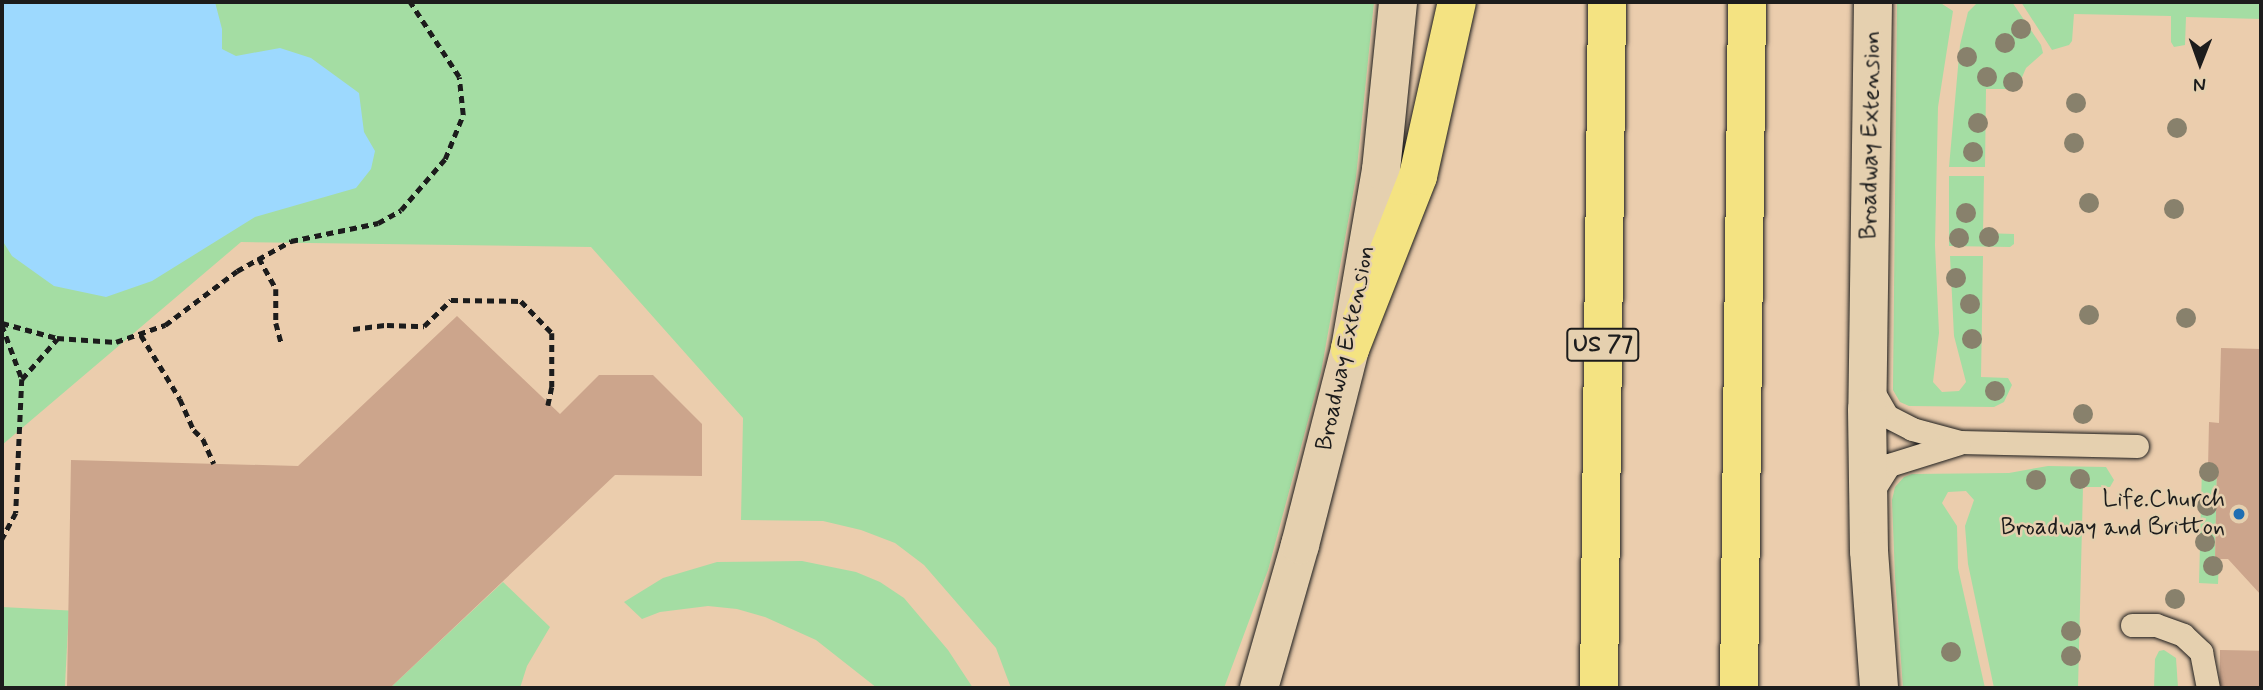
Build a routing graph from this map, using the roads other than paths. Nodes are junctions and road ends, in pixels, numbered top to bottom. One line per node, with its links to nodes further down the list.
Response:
1 (1398, 2): 6 (main road, Broadway Extension)
2 (1457, 2): 6 (highway)
3 (1607, 2): 14 (highway, US 77)
4 (1747, 2): 11 (highway)
5 (1873, 2): 7 (main road, Broadway Extension)
6 (1350, 349): 13 (main road, Broadway Extension)
7 (1867, 381): 8 (lane); 10 (main road, Broadway Extension)
8 (1960, 442): 9 (lane); 10 (lane)
9 (2137, 446)
10 (1868, 498): 17 (main road, Broadway Extension)
11 (1741, 576): 15 (highway); 16 (highway)
12 (2132, 625): 18 (lane)
13 (1259, 688)
14 (1598, 688)
15 (1739, 688)
16 (1759, 688)
17 (1879, 688)
18 (2207, 688)

